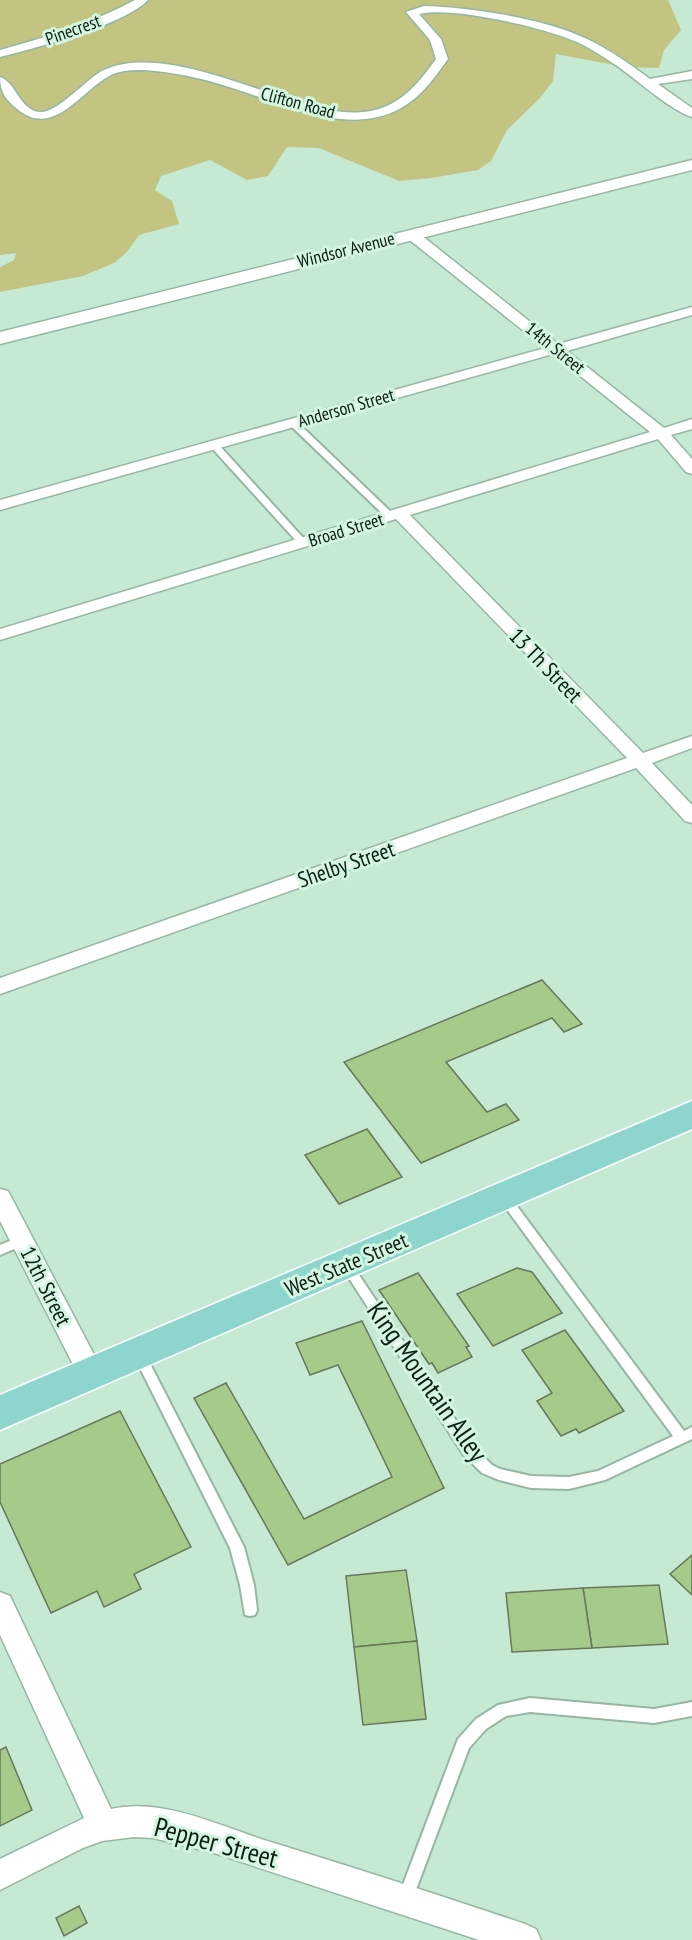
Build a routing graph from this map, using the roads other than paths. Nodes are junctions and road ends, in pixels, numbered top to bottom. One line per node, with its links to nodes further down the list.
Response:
1 (143, 0): 2 (street, Pinecrest)
2 (0, 54)
3 (692, 75): 5 (street)
4 (0, 81): 5 (street, Clifton Road)
5 (646, 83): 6 (street, Clifton Road)
6 (692, 113)
7 (692, 165): 8 (street, Windsor Avenue)
8 (411, 234): 10 (street, Windsor Avenue); 11 (street, 14th Street)
9 (692, 311): 11 (street, Anderson Street)
10 (0, 338)
11 (557, 349): 12 (street, Anderson Street); 14 (street, 14th Street)
12 (293, 423): 15 (street, Anderson Street); 18 (lane)
13 (692, 424): 14 (street, Broad Street)
14 (661, 433): 16 (street, 14th Street); 18 (street, Broad Street)
15 (214, 445): 17 (street, Anderson Street); 19 (lane)
16 (692, 469)
17 (0, 505)
18 (395, 515): 19 (street, Broad Street); 22 (street, 13 Th Street)
19 (303, 543): 20 (street, Broad Street)
20 (0, 635)
21 (692, 742): 22 (street, Shelby Street)
22 (639, 760): 23 (street, 13 Th Street); 24 (street, Shelby Street)
23 (692, 818)
24 (0, 986)
25 (692, 1114): 26 (main road, West State Street)
26 (503, 1196): 29 (main road, West State Street); 33 (lane)
27 (0, 1198): 28 (street, 12th Street)
28 (11, 1246): 31 (street, 12th Street)
29 (346, 1264): 30 (main road, West State Street); 33 (lane, King Mountain Alley)
30 (138, 1353): 31 (main road, West State Street); 34 (lane)
31 (91, 1374): 32 (main road, West State Street)
32 (0, 1413)
33 (687, 1435)
34 (250, 1610)
35 (4, 1623): 37 (street)
36 (692, 1709): 39 (lane)
37 (103, 1826): 38 (street, Pepper Street); 39 (street, Pepper Street)
38 (0, 1875)
39 (405, 1899): 40 (street, Pepper Street)
40 (525, 1940)

